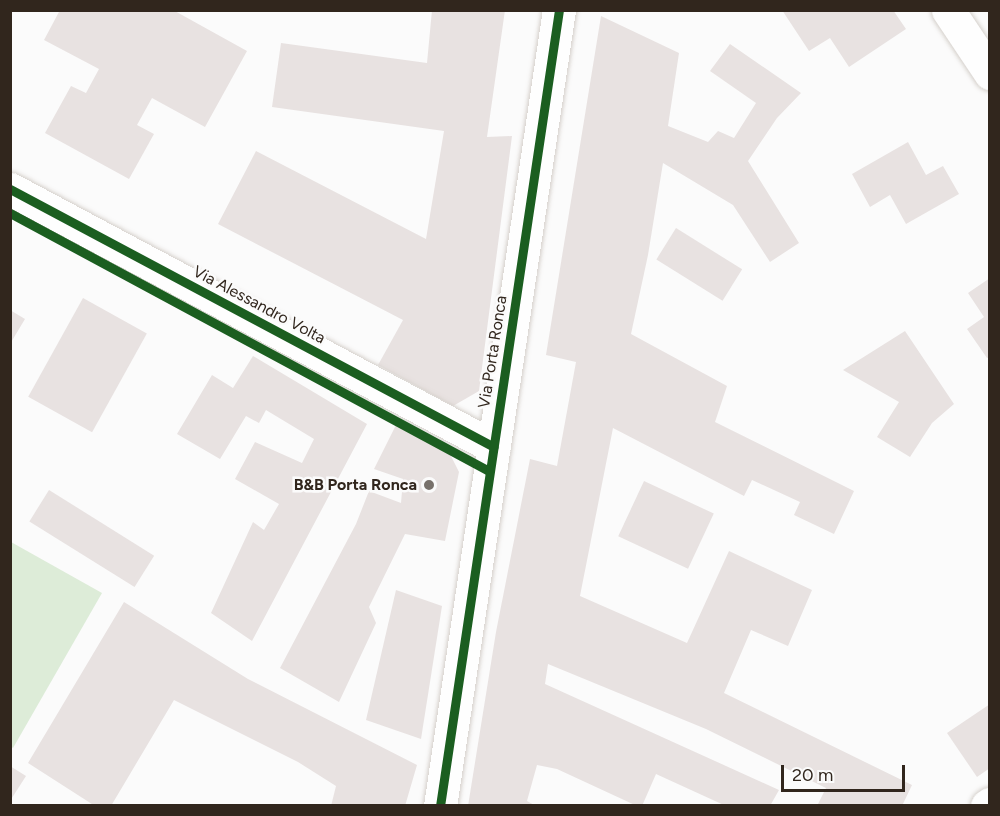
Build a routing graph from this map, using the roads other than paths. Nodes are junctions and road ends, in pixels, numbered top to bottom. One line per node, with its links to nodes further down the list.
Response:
1 (559, 10): 5 (street, Via Porta Ronca)
2 (948, 10): 3 (street)
3 (990, 73)
4 (10, 189): 5 (street, Via Alessandro Volta)
5 (494, 447): 6 (street, Via Porta Ronca)
6 (440, 806)

